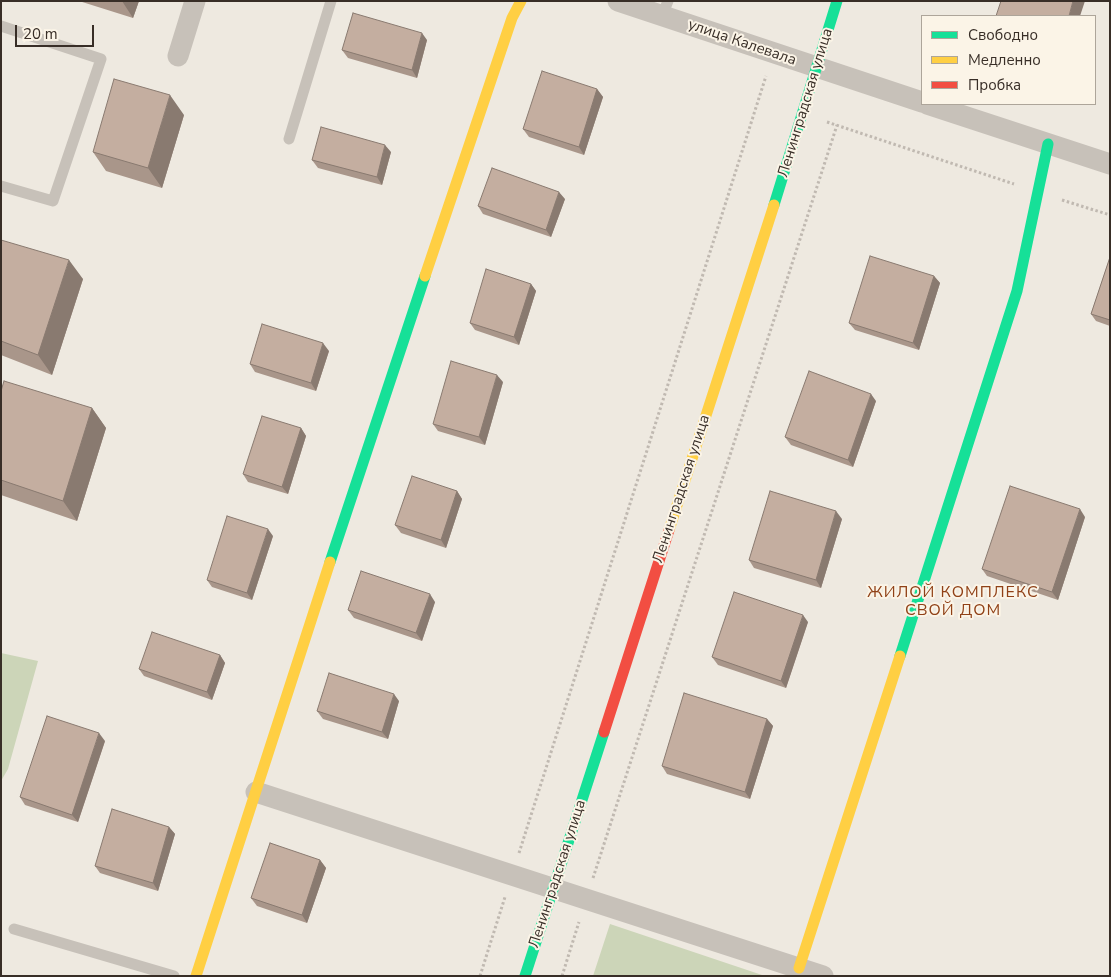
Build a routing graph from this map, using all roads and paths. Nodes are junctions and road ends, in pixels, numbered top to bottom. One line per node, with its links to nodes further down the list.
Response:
1 (194, 1): 9 (street)
2 (331, 1): 15 (lane)
3 (521, 1): 21 (street)
4 (618, 1): 6 (street, улица Калевала)
5 (837, 1): 10 (street, Ленинградская улица)
6 (665, 9): 8 (street, улица Калевала)
7 (1, 26): 18 (lane)
8 (773, 54): 10 (street, улица Калевала); 22 (path)
9 (178, 56)
10 (818, 67): 11 (street, улица Калевала); 13 (street, Ленинградская улица)
11 (921, 102)
12 (930, 105): 16 (street)
13 (803, 114): 14 (path); 23 (street, Ленинградская улица)
14 (837, 125): 19 (path); 24 (path)
15 (290, 139)
16 (1048, 144): 17 (street); 19 (street)
17 (1110, 164)
18 (1, 186)
19 (1038, 192): 20 (path); 26 (street)
20 (1110, 215)
21 (256, 792): 22 (street); 28 (street)
22 (512, 875): 23 (street); 29 (path)
23 (553, 889): 24 (street); 30 (street, Ленинградская улица)
24 (586, 899): 26 (street); 31 (path)
25 (14, 929): 27 (lane)
26 (799, 968): 32 (street)
27 (174, 976)
28 (196, 976)
29 (480, 976)
30 (525, 976)
31 (562, 976)
32 (824, 976)

